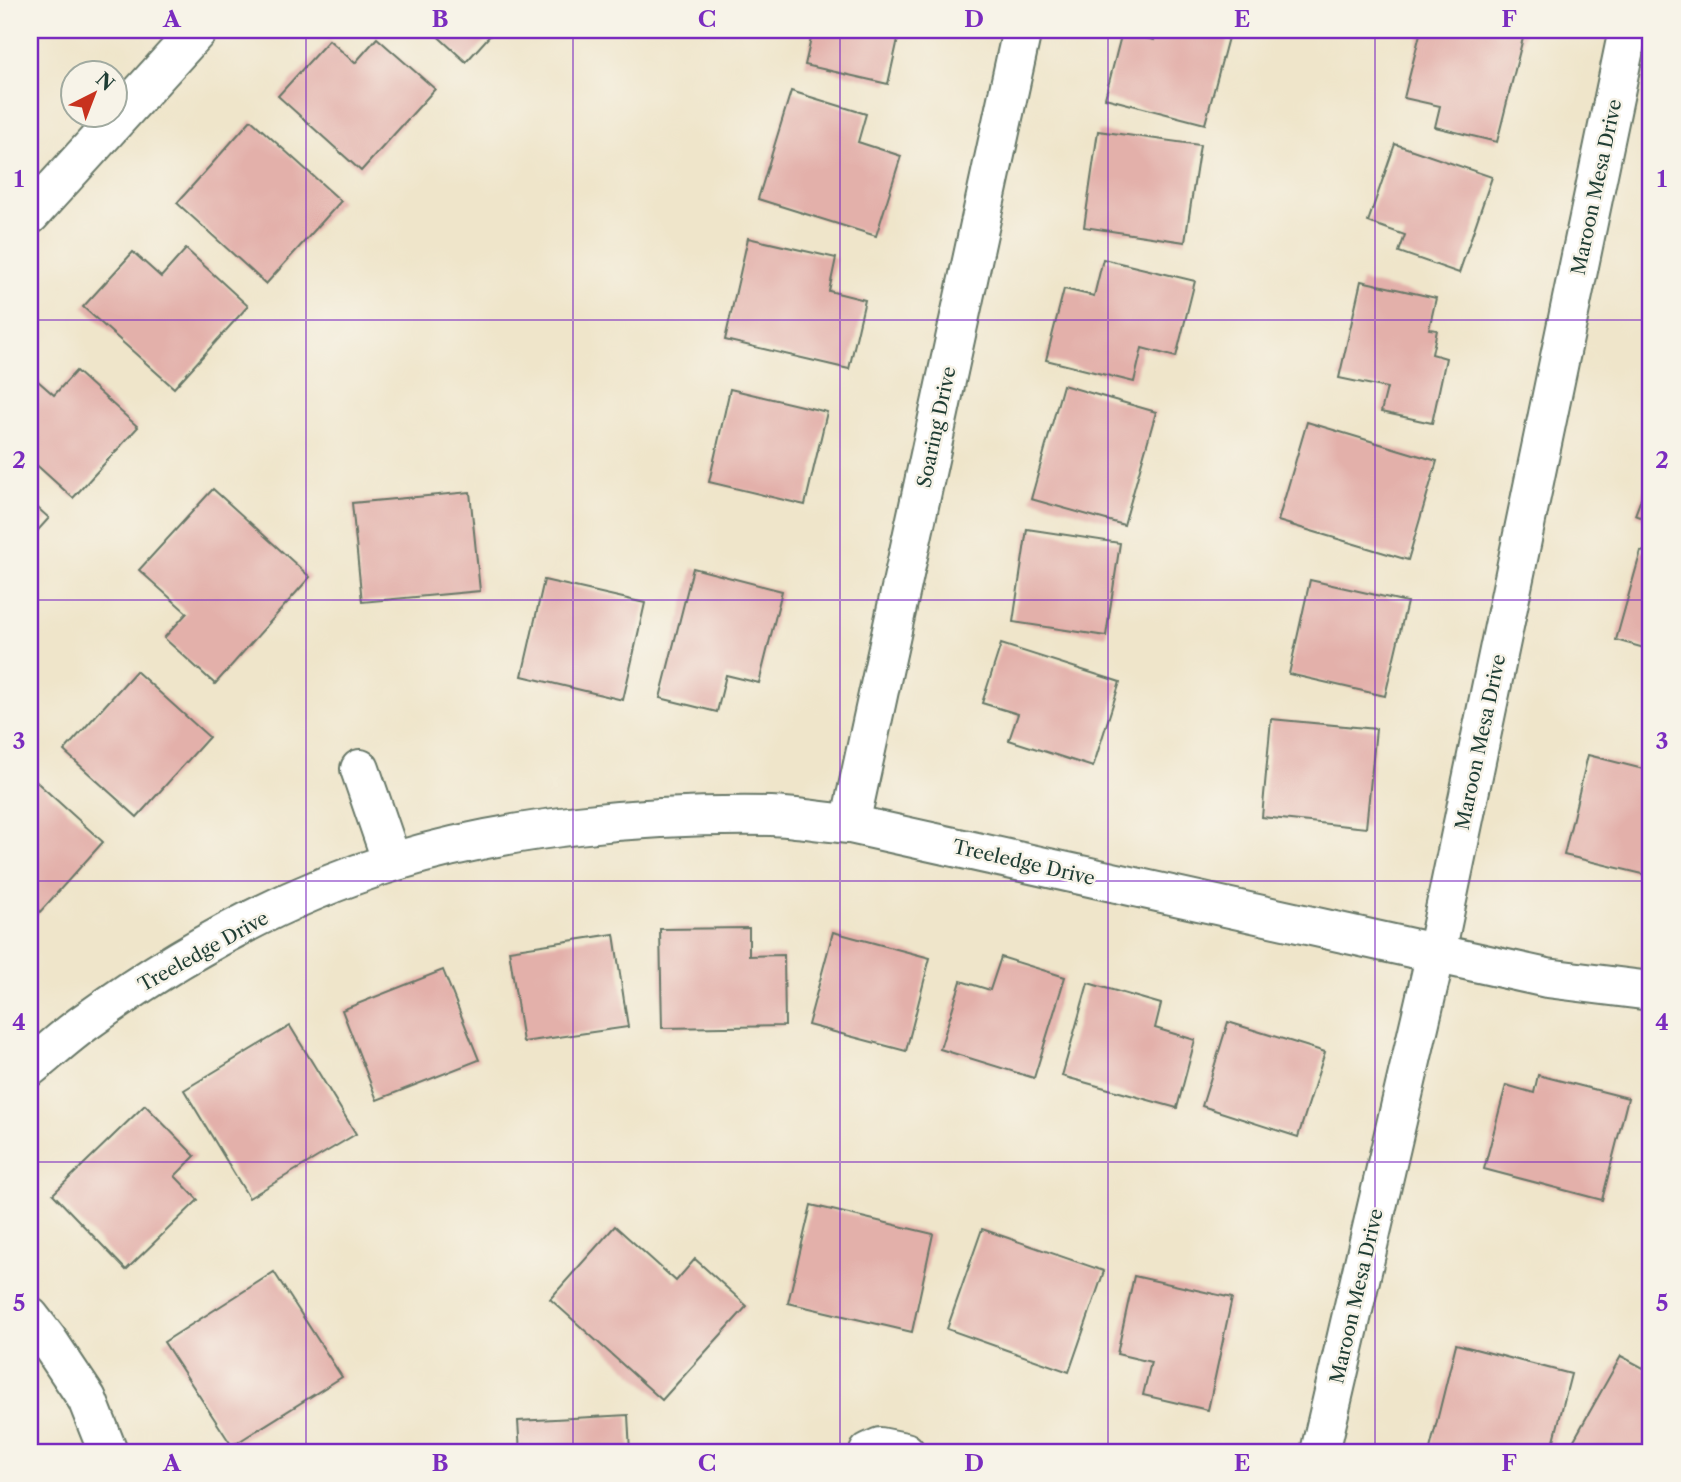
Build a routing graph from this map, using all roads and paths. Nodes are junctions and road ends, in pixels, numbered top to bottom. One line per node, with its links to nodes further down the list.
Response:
1 (198, 30): 4 (street)
2 (1022, 30): 6 (street, Soaring Drive)
3 (1628, 30): 8 (street, Maroon Mesa Drive)
4 (30, 215)
5 (360, 769): 7 (street)
6 (850, 824): 7 (street, Treeledge Drive); 8 (street, Treeledge Drive)
7 (393, 863): 10 (street, Treeledge Drive)
8 (1436, 953): 9 (street, Treeledge Drive); 15 (street, Maroon Mesa Drive)
9 (1651, 992)
10 (30, 1068)
11 (30, 1317): 12 (street)
12 (108, 1452)
13 (869, 1452): 14 (street)
14 (905, 1452)
15 (1320, 1452)

